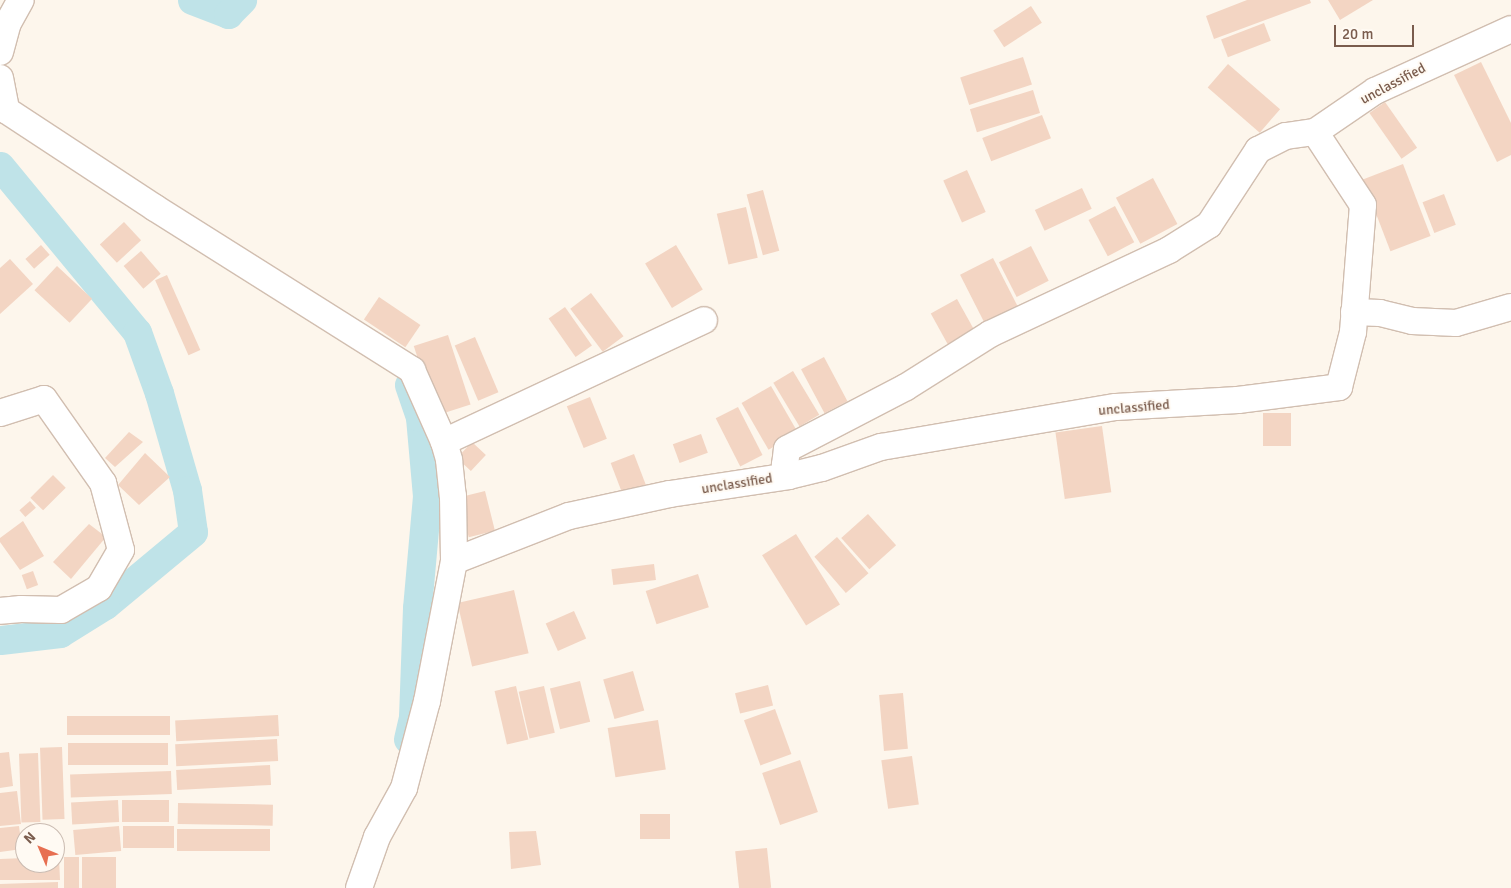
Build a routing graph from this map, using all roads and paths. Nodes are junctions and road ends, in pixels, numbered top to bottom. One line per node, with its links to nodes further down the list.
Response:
1 (21, 0): 3 (street)
2 (1511, 29): 6 (street, unclassified)
3 (0, 52)
4 (0, 78): 5 (street)
5 (3, 113): 11 (street)
6 (1315, 132): 8 (street, unclassified); 12 (street)
7 (1511, 307): 8 (street)
8 (1354, 312): 12 (street, unclassified)
9 (704, 320): 11 (street)
10 (0, 413): 14 (street)
11 (444, 442): 13 (street)
12 (789, 476): 13 (street, unclassified)
13 (454, 561): 15 (street)
14 (0, 611)
15 (359, 888)

